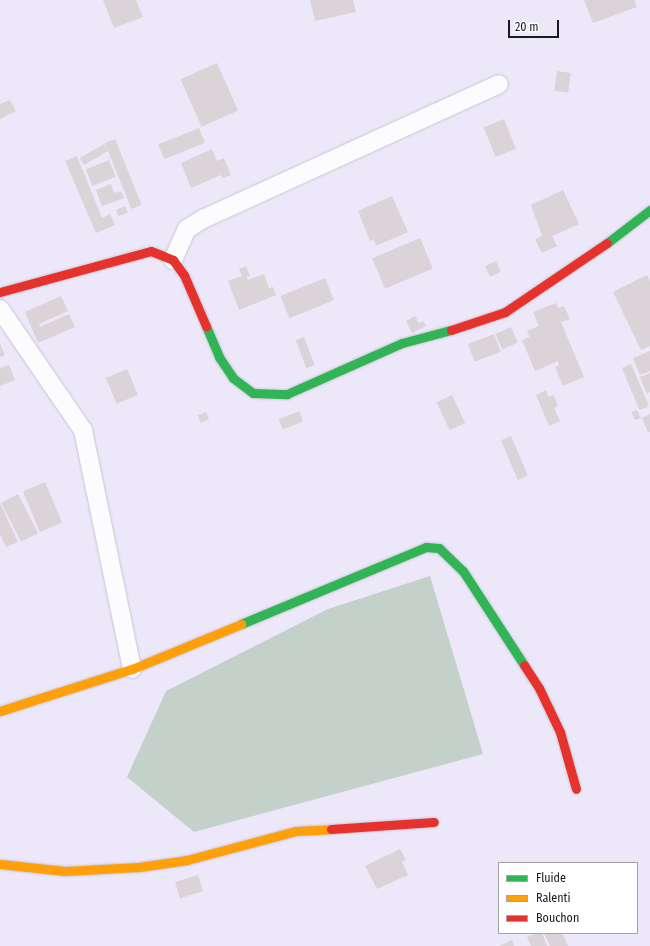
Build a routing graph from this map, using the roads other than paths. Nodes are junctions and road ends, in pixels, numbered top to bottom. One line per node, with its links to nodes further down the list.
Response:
1 (499, 84): 3 (street)
2 (650, 210): 3 (street)
3 (173, 260): 4 (street)
4 (0, 292)
5 (0, 309): 6 (street)
6 (132, 669): 7 (street); 8 (street)
7 (0, 711)
8 (576, 789)
9 (434, 822): 10 (street)
10 (0, 864)

